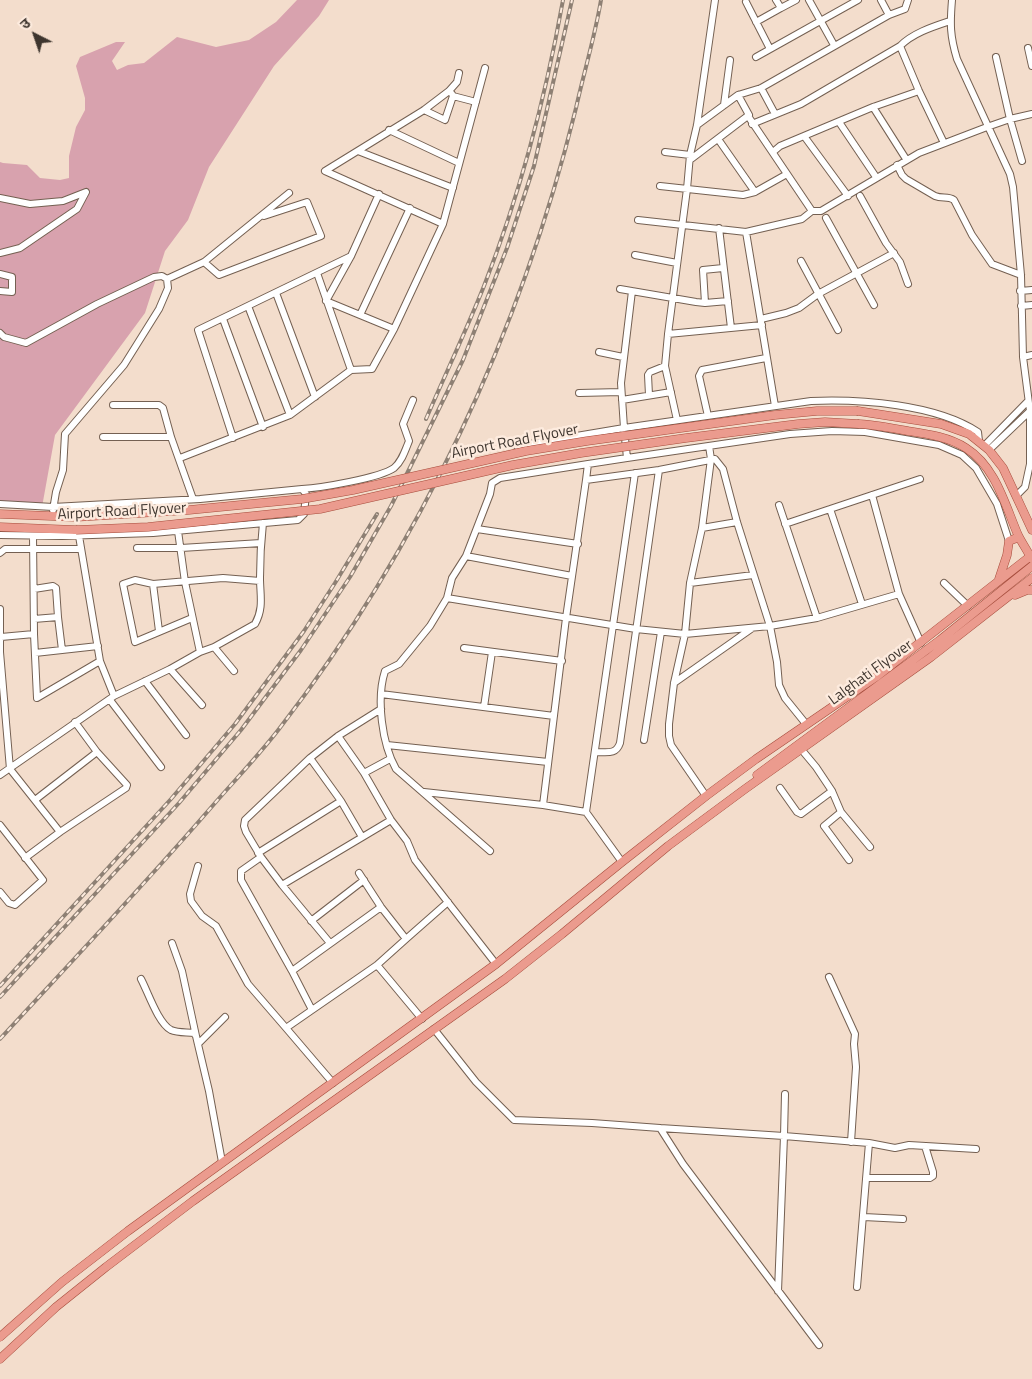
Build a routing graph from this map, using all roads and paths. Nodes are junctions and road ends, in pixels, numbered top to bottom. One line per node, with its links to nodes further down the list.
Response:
1 (715, 0): 42 (street)
2 (776, 0): 12 (street)
3 (796, 0): 12 (street)
4 (809, 0): 14 (street)
5 (842, 0): 11 (street)
6 (858, 0): 11 (street)
7 (881, 0): 13 (street)
8 (908, 0): 13 (street)
9 (952, 0): 15 (street)
10 (746, 2): 16 (street)
11 (846, 7): 14 (street)
12 (781, 8): 16 (street)
13 (890, 14): 17 (street)
14 (821, 21): 17 (street); 19 (street)
15 (950, 21): 18 (street); 43 (street)
16 (756, 22): 19 (street)
17 (834, 45): 28 (street)
18 (900, 46): 29 (street); 36 (street)
19 (770, 48): 21 (street)
20 (1028, 48): 23 (street)
21 (756, 57)
22 (996, 57): 39 (street)
23 (1031, 57): 25 (street)
24 (730, 60): 33 (street)
25 (1032, 66)
26 (485, 68): 32 (street)
27 (459, 73): 30 (street)
28 (761, 88): 31 (street); 36 (street)
29 (919, 91): 34 (street); 47 (street)
30 (451, 94): 32 (street); 35 (street); 35 (street)
31 (738, 95): 33 (street); 38 (street)
32 (476, 102): 54 (street)
33 (724, 105): 42 (street)
34 (873, 107): 40 (street); 52 (street)
35 (424, 110): 44 (street)
36 (775, 114): 41 (street)
37 (1032, 114): 39 (street)
38 (748, 116): 41 (street); 46 (street)
39 (1010, 119): 43 (street); 53 (street)
40 (839, 122): 45 (street); 57 (street)
41 (752, 124): 50 (street)
42 (697, 125): 51 (street)
43 (987, 127): 47 (street); 87 (street)
44 (389, 130): 48 (street); 54 (street)
45 (804, 136): 50 (street); 64 (street)
46 (718, 139): 51 (street); 61 (street)
47 (944, 142): 52 (street)
48 (358, 151): 59 (street); 63 (street)
49 (666, 152): 51 (street)
50 (772, 152): 56 (street)
51 (691, 157): 60 (street)
52 (906, 159): 55 (street)
53 (1022, 161)
54 (459, 163): 59 (street)
55 (897, 165): 57 (street); 87 (street)
56 (787, 174): 61 (street); 68 (street)
57 (876, 177): 64 (street)
58 (660, 186): 60 (street)
59 (453, 188): 72 (street)
60 (688, 189): 61 (street); 73 (street)
61 (755, 192)
62 (289, 193): 69 (street)
63 (379, 194): 67 (street); 79 (street)
64 (848, 196): 68 (street)
65 (860, 196): 77 (street)
66 (0, 198): 76 (street)
67 (410, 208): 72 (street); 105 (street)
68 (812, 211): 75 (street)
69 (259, 218): 81 (street); 81 (street)
70 (826, 218): 86 (street)
71 (638, 220): 73 (street)
72 (442, 224): 109 (street)
73 (682, 224): 74 (street); 82 (street)
74 (719, 228): 75 (street); 83 (street)
75 (746, 232): 107 (street)
76 (0, 253)
77 (894, 253): 86 (street); 89 (street)
78 (636, 255): 82 (street)
79 (351, 256): 84 (street); 98 (street)
80 (801, 261): 96 (street)
81 (204, 262): 88 (street)
82 (677, 262): 97 (street)
83 (723, 268): 99 (street); 100 (street)
84 (317, 273): 95 (street); 98 (street)
85 (0, 274): 92 (street)
86 (856, 274): 96 (street); 101 (street)
87 (1021, 275): 94 (street)
88 (167, 279): 111 (street); 157 (street)
89 (908, 284)
90 (620, 289): 93 (street)
91 (1032, 290): 94 (street)
92 (0, 291)
93 (632, 291): 97 (street); 115 (street)
94 (1020, 291): 103 (street)
95 (276, 293): 102 (street); 124 (street)
96 (818, 294): 107 (street); 110 (street)
97 (672, 298): 100 (street); 112 (street)
98 (326, 301): 105 (street); 119 (street)
99 (728, 301): 100 (street); 108 (street)
100 (705, 303)
101 (874, 305)
102 (248, 306): 106 (street); 131 (street)
103 (1021, 306): 104 (street); 116 (street)
104 (1032, 306)
105 (360, 315): 109 (street)
106 (223, 319): 134 (street); 139 (street)
107 (762, 322): 108 (street); 117 (street)
108 (731, 328): 112 (street)
109 (394, 329): 119 (street)
110 (838, 330)
111 (0, 334)
112 (668, 334): 118 (street)
113 (599, 352): 115 (street)
114 (1032, 355): 116 (street)
115 (623, 357): 120 (street)
116 (1023, 357): 127 (street)
117 (766, 358): 129 (street); 132 (street)
118 (665, 366): 121 (street); 123 (street)
119 (351, 370): 124 (street)
120 (621, 392): 122 (street); 126 (street)
121 (671, 392): 123 (street); 133 (street)
122 (579, 393)
123 (649, 395): 126 (street)
124 (314, 397): 131 (street)
125 (413, 400): 151 (street)
126 (622, 400): 136 (street)
127 (1028, 401): 130 (street); 142 (street)
128 (113, 405): 138 (street)
129 (774, 406): 132 (street); 142 (street)
130 (1030, 412): 142 (street); 153 (street)
131 (290, 415): 134 (street)
132 (708, 416): 133 (street)
133 (677, 420): 136 (street)
134 (263, 426): 139 (street)
135 (864, 427): 141 (street); 170 (main road, Airport Road Flyover, bridge); 173 (main road, Airport Road Flyover); 174 (street)
136 (624, 428): 140 (street); 144 (street)
137 (103, 437): 138 (street)
138 (171, 437): 143 (street)
139 (233, 438): 143 (street)
140 (517, 446)
141 (709, 446): 144 (street); 145 (street)
142 (984, 446): 153 (main road); 160 (main road, Airport Road Flyover, bridge)
143 (180, 458): 154 (street)
144 (628, 458): 146 (street)
145 (711, 459): 147 (street); 162 (street); 166 (street)
146 (588, 464): 150 (street); 167 (street)
147 (659, 470): 148 (street); 210 (street)
148 (635, 473): 150 (street); 207 (street)
149 (920, 479): 152 (street)
150 (586, 480): 176 (street)
151 (302, 489): 154 (street); 163 (street)
152 (872, 495): 158 (street); 196 (street)
153 (1016, 496): 161 (main road)
154 (193, 499): 157 (street)
155 (0, 504): 157 (street)
156 (779, 505): 164 (street)
157 (53, 508): 160 (street)
158 (830, 509): 164 (street); 199 (street)
159 (0, 514): 160 (main road, Airport Road Flyover)
160 (53, 516)
161 (1029, 517): 168 (main road)
162 (737, 522): 166 (street); 185 (street)
163 (263, 523): 169 (street); 175 (street)
164 (786, 524): 205 (street)
165 (0, 527): 170 (main road, Airport Road Flyover)
166 (702, 528): 191 (street)
167 (477, 529): 176 (street); 182 (street)
168 (1032, 530)
169 (178, 531): 170 (street); 178 (street)
170 (78, 533): 172 (street); 179 (street)
171 (0, 535): 172 (street)
172 (34, 536): 180 (street)
173 (1019, 537): 174 (main road); 183 (main road, Airport Road Flyover)
174 (1009, 541): 188 (main road)
175 (260, 543): 178 (street); 189 (street)
176 (578, 544): 186 (street)
177 (138, 548): 178 (street)
178 (181, 548): 190 (street)
179 (80, 549): 180 (street); 217 (street)
180 (34, 550): 181 (street); 194 (street)
181 (0, 553)
182 (466, 556): 186 (street); 197 (street)
183 (1031, 557): 188 (main road)
184 (1032, 566): 259 (main road, Lalghati Flyover)
185 (753, 575): 191 (street); 208 (street)
186 (572, 576): 204 (street)
187 (1032, 578): 198 (main road)
188 (998, 580): 200 (main road)
189 (260, 581): 190 (street); 218 (street)
190 (185, 582): 193 (street); 203 (street)
191 (690, 583): 214 (street)
192 (944, 583): 200 (street)
193 (153, 584): 211 (street); 211 (street)
194 (34, 589): 202 (street); 206 (street)
195 (1032, 590): 198 (main road)
196 (899, 594): 199 (street); 216 (street)
197 (447, 598): 204 (street); 231 (street)
198 (999, 602): 243 (main road)
199 (862, 604): 205 (street)
200 (968, 606): 216 (main road)
201 (0, 608): 215 (street)
202 (58, 617): 206 (street); 220 (street)
203 (192, 618): 211 (street); 221 (street)
204 (566, 618): 207 (street); 225 (street)
205 (817, 618): 208 (street)
206 (34, 619): 213 (street)
207 (612, 625): 210 (street); 245 (street)
208 (770, 626): 209 (street); 238 (street)
209 (753, 628): 214 (street); 229 (street)
210 (636, 630): 212 (street); 245 (street)
211 (159, 631)
212 (661, 632): 214 (street); 241 (street)
213 (34, 634): 215 (street); 223 (street)
214 (685, 634): 229 (street)
215 (1, 637): 230 (street)
216 (921, 643): 238 (main road)
217 (98, 646): 220 (street); 224 (street)
218 (214, 647): 221 (street); 227 (street)
219 (464, 648): 222 (street)
220 (62, 650): 223 (street)
221 (200, 652): 226 (street)
222 (492, 652): 225 (street); 234 (street)
223 (35, 653): 224 (street)
224 (100, 661): 232 (street)
225 (562, 661): 236 (street)
226 (170, 670): 228 (street); 233 (street)
227 (234, 671)
228 (145, 681): 232 (street); 239 (street)
229 (674, 683): 256 (street)
230 (2, 694): 250 (street)
231 (380, 694): 234 (street); 235 (street)
232 (112, 698): 237 (street); 249 (street)
233 (202, 704)
234 (484, 707): 236 (street)
235 (381, 709): 240 (street); 242 (street)
236 (554, 716): 248 (street)
237 (75, 722): 244 (street); 250 (street)
238 (806, 724): 256 (main road)
239 (186, 735)
240 (338, 736): 246 (street); 251 (street)
241 (644, 740)
242 (387, 745): 247 (street); 248 (street)
243 (801, 749): 254 (street); 259 (main road)
244 (97, 752): 257 (street); 265 (street)
245 (596, 752): 261 (street)
246 (310, 758): 258 (street); 269 (street)
247 (390, 759): 251 (street); 255 (street)
248 (548, 762): 260 (street)
249 (161, 767)
250 (10, 769): 252 (street); 257 (street)
251 (364, 773): 263 (street)
252 (0, 775)
253 (780, 788): 254 (street)
254 (832, 791): 262 (street)
255 (424, 792): 260 (street); 268 (street)
256 (706, 796): 272 (main road)
257 (35, 800): 265 (street)
258 (341, 801): 266 (street); 269 (street)
259 (726, 802): 293 (main road)
260 (543, 805): 261 (street)
261 (586, 812): 272 (street)
262 (841, 812): 267 (street); 271 (street)
263 (392, 820): 266 (street); 278 (street)
264 (0, 825): 270 (street)
265 (60, 832): 270 (street)
266 (362, 837): 276 (street)
267 (870, 847)
268 (490, 851)
269 (260, 855): 276 (street); 286 (street)
270 (25, 858): 277 (street)
271 (849, 860)
272 (622, 862): 284 (main road)
273 (198, 866): 292 (street)
274 (360, 873): 275 (street)
275 (364, 880): 279 (street); 280 (street)
276 (282, 885): 280 (street)
277 (0, 894)
278 (448, 902): 281 (street); 284 (street)
279 (381, 907): 281 (street); 283 (street)
280 (311, 921): 283 (street)
281 (406, 938): 285 (street)
282 (172, 943): 294 (street)
283 (330, 943): 286 (street)
284 (496, 964): 291 (main road)
285 (377, 965): 289 (street); 291 (street)
286 (292, 971): 289 (street)
287 (828, 977): 300 (street)
288 (142, 979): 294 (street)
289 (312, 1010): 292 (street)
290 (224, 1017): 295 (street)
291 (422, 1019): 296 (main road)
292 (286, 1028): 296 (street)
293 (434, 1029): 298 (street); 312 (main road)
294 (196, 1036): 295 (street)
295 (198, 1044): 304 (street)
296 (333, 1083): 304 (main road)
297 (786, 1094): 299 (street)
298 (660, 1128): 299 (street); 309 (street)
299 (784, 1136): 300 (street); 309 (street)
300 (851, 1142): 301 (street)
301 (870, 1144): 302 (street); 305 (street)
302 (925, 1146): 303 (street); 305 (street)
303 (976, 1149)
304 (222, 1162): 310 (main road)
305 (867, 1178): 306 (street)
306 (864, 1217): 307 (street); 308 (street)
307 (903, 1219)
308 (857, 1287)
309 (778, 1291): 311 (street)
310 (0, 1337)
311 (819, 1344)
312 (0, 1359)

